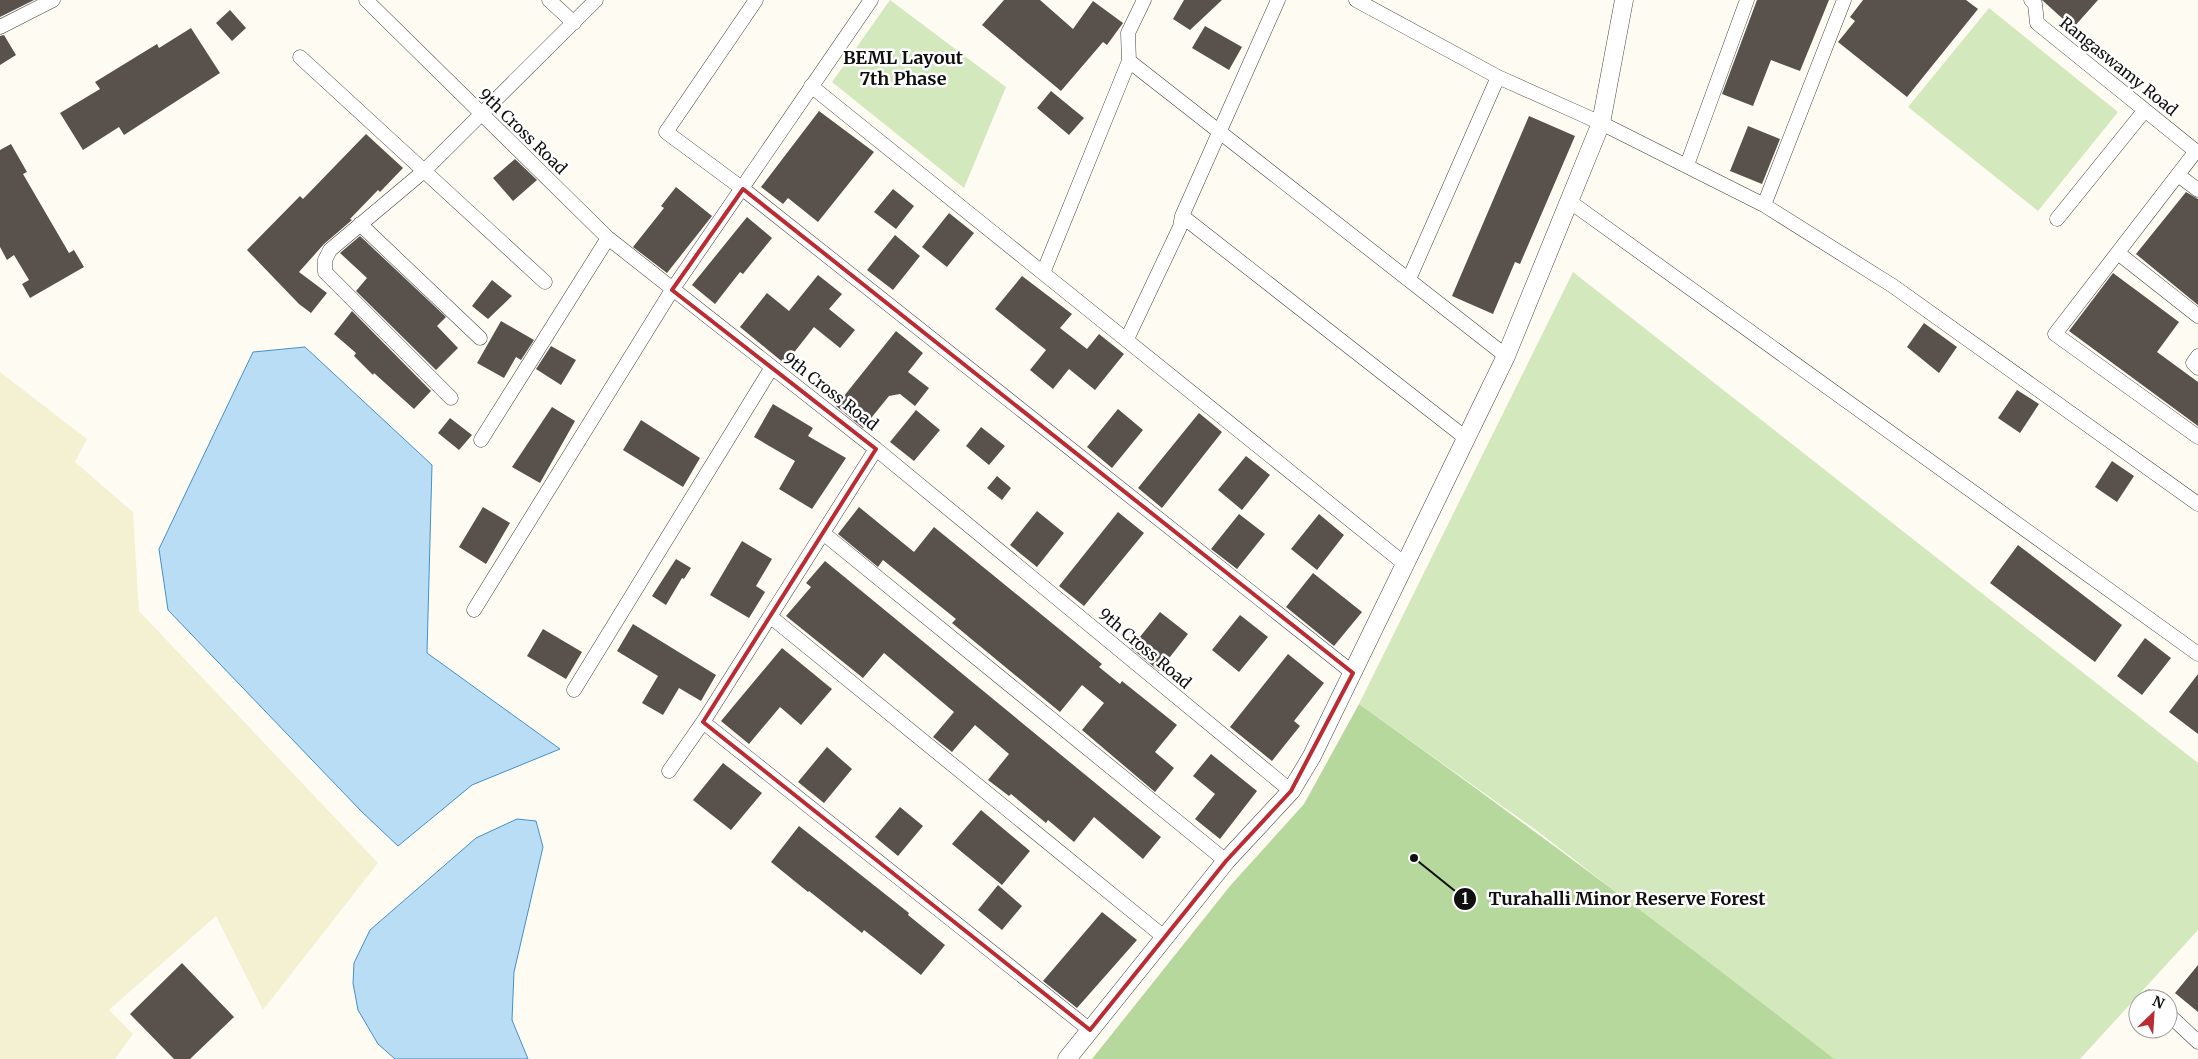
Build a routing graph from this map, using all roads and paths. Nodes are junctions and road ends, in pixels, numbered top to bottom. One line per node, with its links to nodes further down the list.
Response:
1 (52, 0): 15 (street)
2 (366, 0): 21 (street, 9th Cross Road)
3 (550, 0): 14 (street)
4 (596, 0): 14 (street)
5 (756, 0): 28 (street)
6 (872, 0): 19 (street)
7 (1144, 0): 17 (street)
8 (1278, 0): 23 (street)
9 (1356, 0): 18 (street)
10 (1747, 0): 25 (street)
11 (1844, 0): 31 (street)
12 (2031, 0): 20 (street, Rangaswamy Road)
13 (1619, 2): 22 (street)
14 (574, 23): 21 (street)
15 (0, 27)
16 (300, 58): 26 (street)
17 (1129, 61): 23 (street); 37 (street)
18 (1498, 77): 22 (street); 38 (street)
19 (811, 86): 28 (street); 37 (street)
20 (2145, 110): 24 (street, Rangaswamy Road); 33 (street)
21 (482, 116): 26 (street); 35 (street, 9th Cross Road)
22 (1601, 123): 25 (street); 30 (street)
23 (1221, 131): 32 (street); 38 (street)
24 (2197, 152): 27 (street)
25 (1687, 165): 31 (street)
26 (424, 171): 34 (street); 39 (street)
27 (2178, 175): 29 (street); 36 (street)
28 (744, 189): 40 (street); 59 (street)
29 (2198, 190)
30 (1569, 201): 44 (street); 58 (street)
31 (1764, 205): 53 (street)
32 (1182, 216): 43 (street); 50 (street)
33 (2056, 219)
34 (360, 224): 42 (street); 48 (street)
35 (608, 238): 40 (street, 9th Cross Road); 51 (street)
36 (2118, 253): 41 (street); 49 (street)
37 (1043, 273): 43 (street)
38 (1409, 279): 44 (street)
39 (545, 282)
40 (672, 290): 46 (street, 9th Cross Road); 56 (street)
41 (2198, 316)
42 (480, 338)
43 (1127, 339): 55 (street)
44 (1506, 356): 50 (street)
45 (2198, 356): 47 (street)
46 (772, 367): 52 (street, 9th Cross Road); 60 (street)
47 (2198, 368)
48 (451, 398)
49 (2198, 437)
50 (1467, 439): 55 (street)
51 (481, 440)
52 (876, 449): 54 (street); 63 (street, 9th Cross Road)
53 (2198, 504)
54 (823, 533): 57 (street); 64 (street)
55 (1406, 565): 59 (street)
56 (474, 610)
57 (771, 617): 61 (street); 65 (street)
58 (2198, 654)
59 (1353, 673): 63 (street)
60 (574, 690)
61 (703, 722): 62 (street); 67 (street)
62 (669, 771)
63 (1291, 791): 64 (street)
64 (1226, 861): 65 (street)
65 (1164, 937): 67 (street)
66 (2178, 1023): 68 (street)
67 (1090, 1030): 69 (street)
68 (2198, 1042)
69 (1067, 1059)

